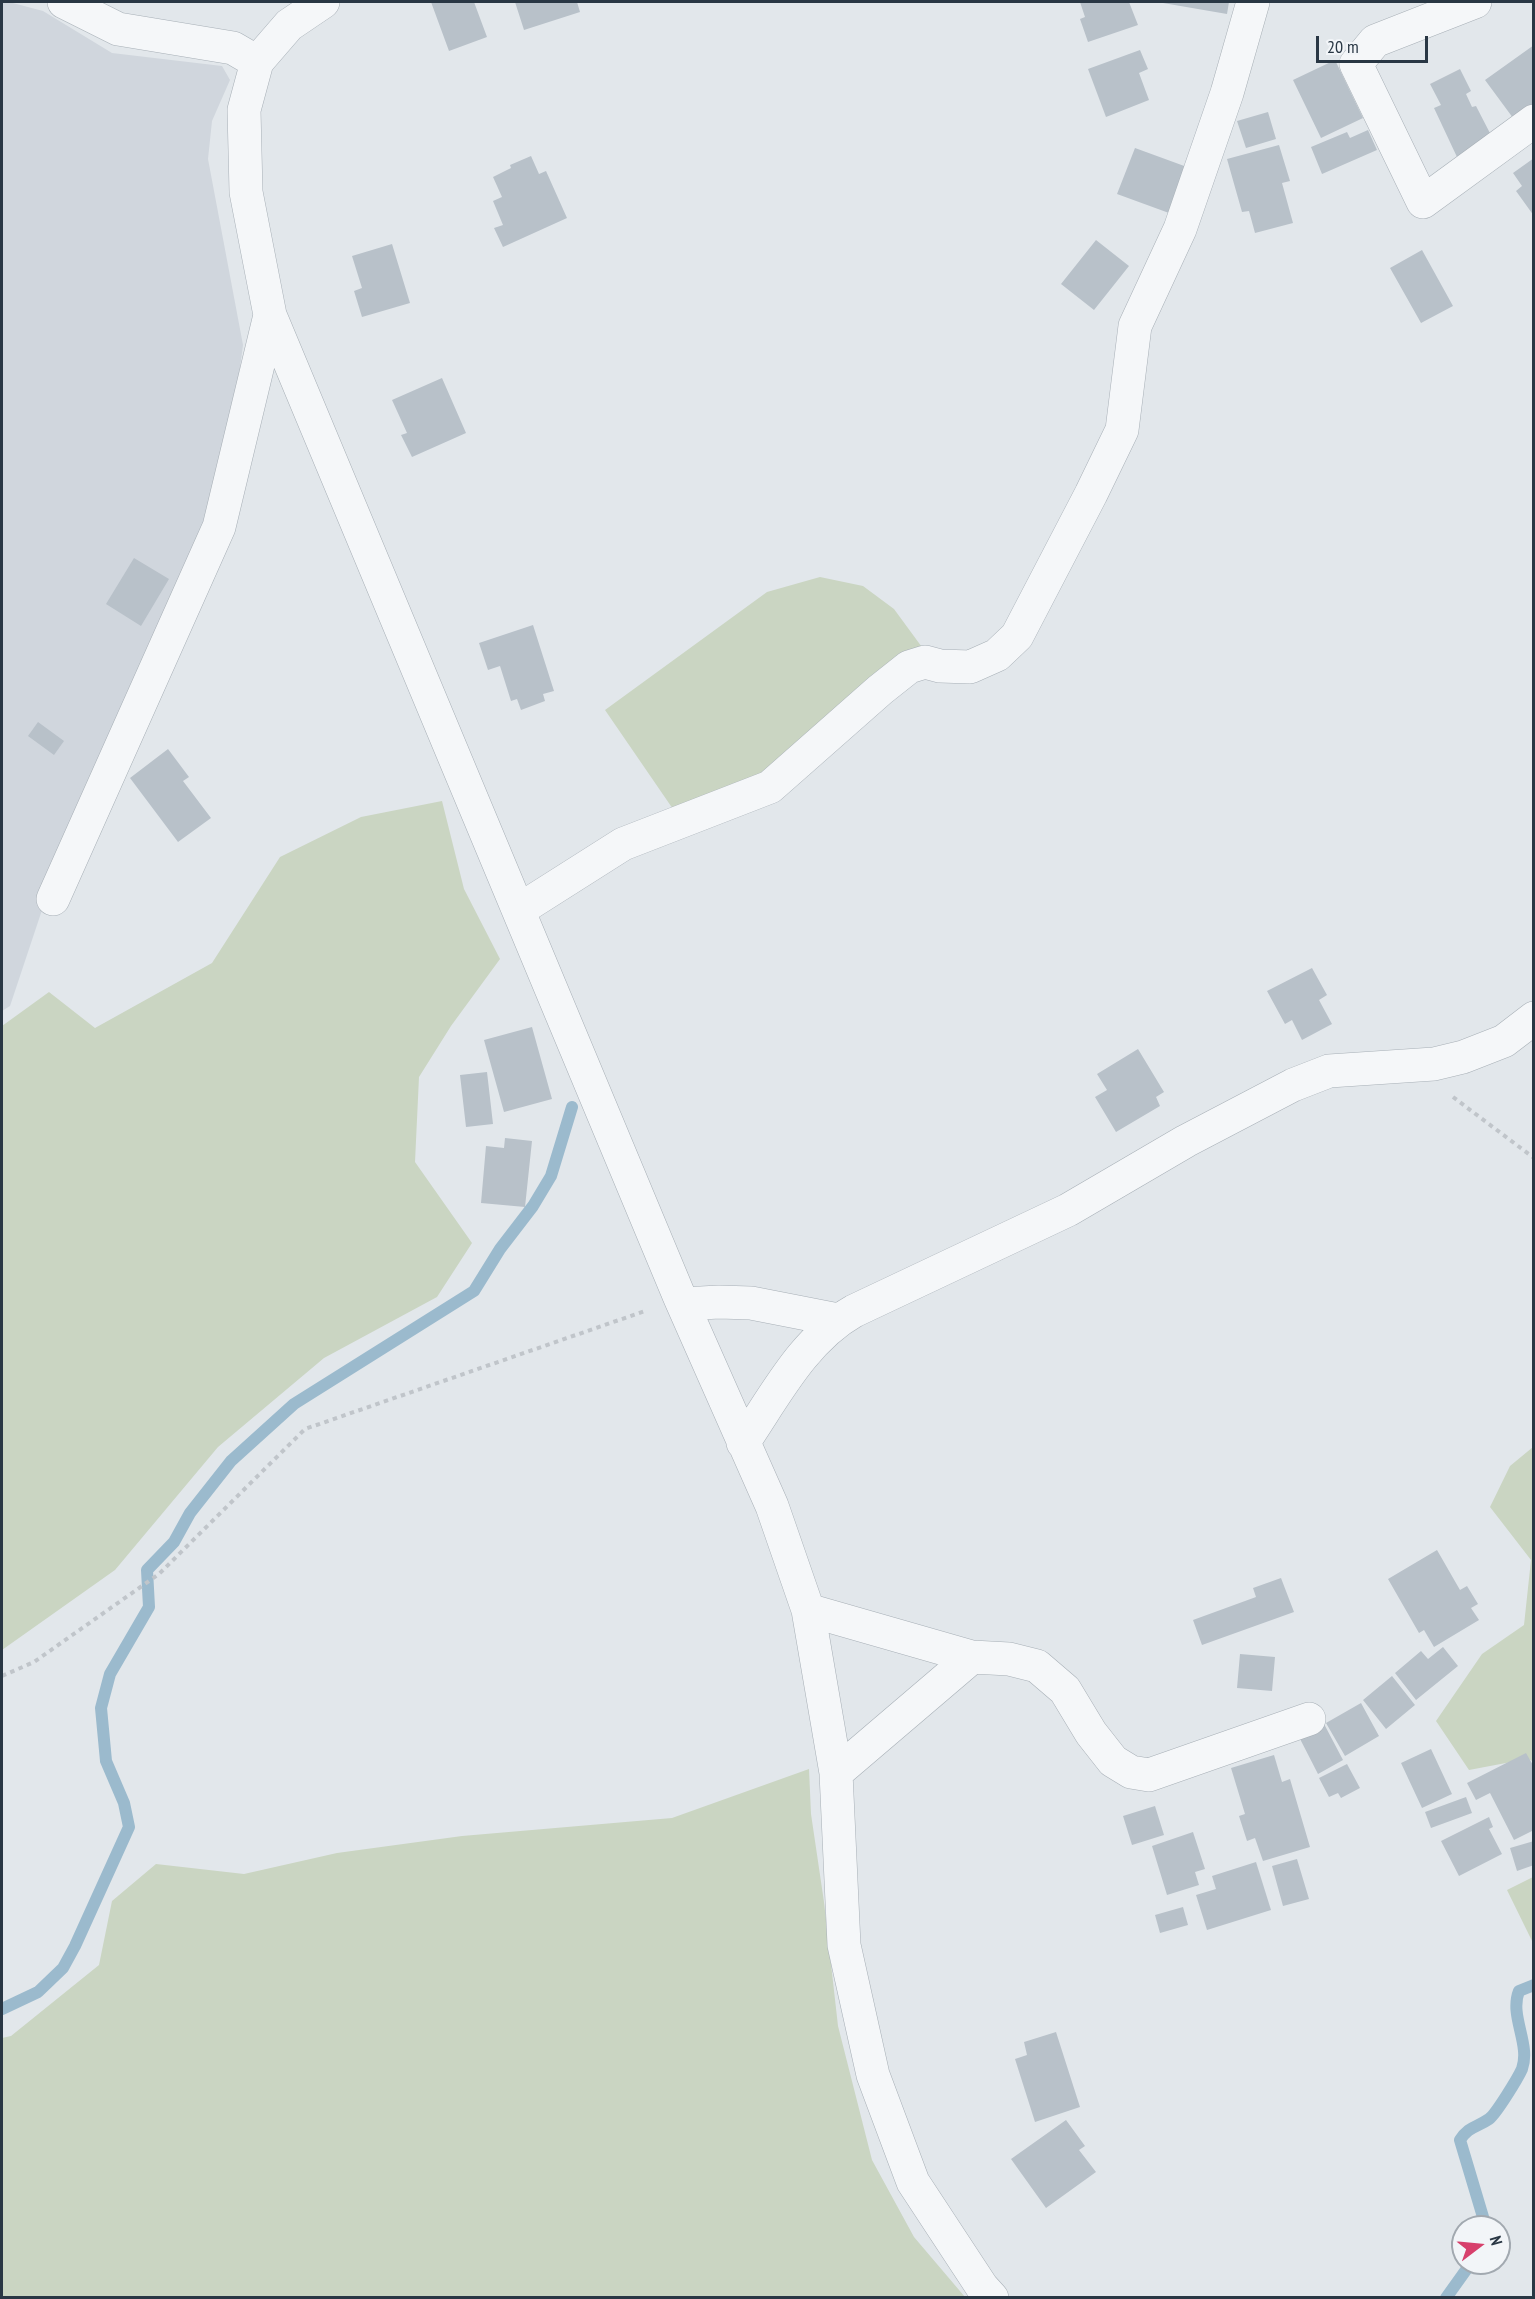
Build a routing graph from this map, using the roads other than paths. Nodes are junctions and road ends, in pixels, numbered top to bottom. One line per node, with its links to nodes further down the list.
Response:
1 (64, 2): 5 (street)
2 (323, 2): 5 (street)
3 (1253, 2): 9 (street)
4 (1474, 2): 6 (street)
5 (257, 62): 7 (street)
6 (1533, 121)
7 (270, 315): 8 (street); 9 (street)
8 (52, 899)
9 (519, 910): 11 (street)
10 (1533, 1018): 12 (street)
11 (682, 1301): 12 (street); 13 (street)
12 (838, 1320): 13 (street)
13 (743, 1443): 14 (street)
14 (808, 1610): 15 (street); 17 (street)
15 (972, 1657): 16 (street); 17 (street)
16 (1309, 1719)
17 (836, 1773): 18 (street)
18 (992, 2298)

